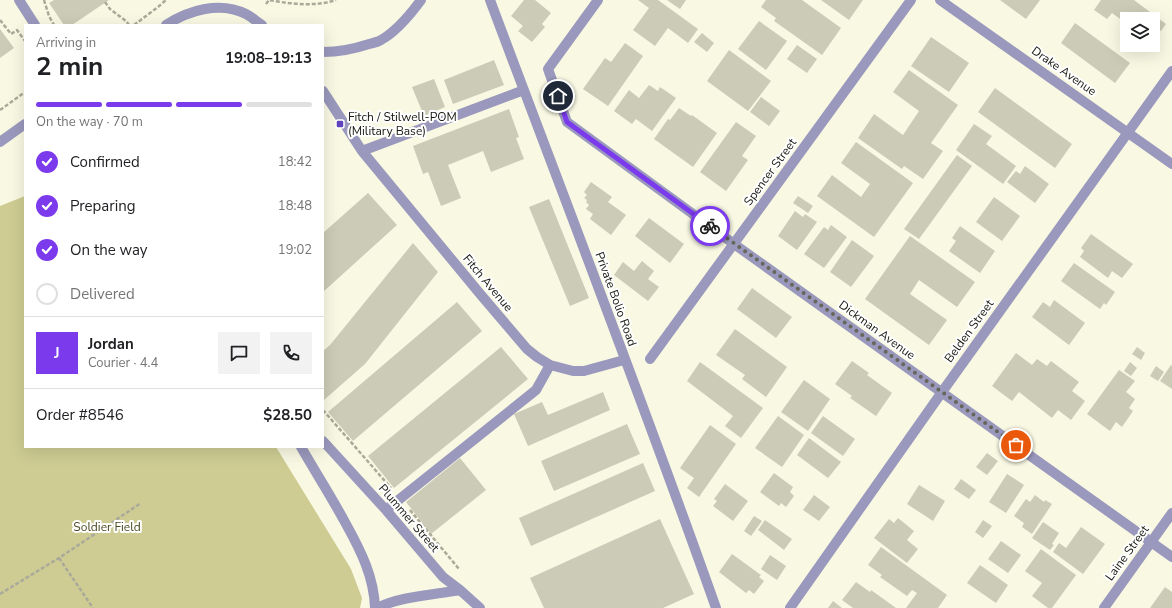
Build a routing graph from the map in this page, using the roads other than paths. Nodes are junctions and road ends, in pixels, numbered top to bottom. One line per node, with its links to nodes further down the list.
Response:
1 (19, 0): 8 (street)
2 (421, 0): 11 (street)
3 (490, 0): 13 (street, Private Bolio Road)
4 (598, 0): 20 (street, Dickman Avenue)
5 (911, 0): 20 (street, Spencer Street)
6 (940, 0): 16 (street, Drake Avenue)
7 (205, 5): 9 (street); 10 (street)
8 (34, 24)
9 (168, 24)
10 (261, 24)
11 (324, 52)
12 (1172, 72): 16 (street, Belden Street)
13 (524, 90): 18 (street); 22 (street, Private Bolio Road)
14 (324, 93): 18 (street, Fitch Avenue)
15 (24, 125): 17 (street)
16 (1128, 132): 19 (street, Drake Avenue); 24 (street, Belden Street)
17 (0, 142)
18 (362, 151): 23 (street, Fitch Avenue)
19 (1172, 164)
20 (734, 244): 21 (street, Spencer Street); 24 (street, Dickman Avenue)
21 (650, 359)
22 (624, 360): 23 (street, Fitch Avenue); 34 (street, Private Bolio Road)
23 (550, 365): 27 (street)
24 (942, 392): 29 (street, Dickman Avenue); 35 (street, Belden Street)
25 (324, 442): 27 (street, Plummer Street)
26 (302, 448): 32 (street)
27 (386, 510): 31 (street, Plummer Street)
28 (1172, 513): 29 (street, Laine Street)
29 (1151, 542): 30 (street, Dickman Avenue); 36 (street, Laine Street)
30 (1172, 557)
31 (460, 590): 32 (street); 33 (street, Plummer Street)
32 (376, 608)
33 (480, 608)
34 (716, 608)
35 (790, 608)
36 (1104, 608)

